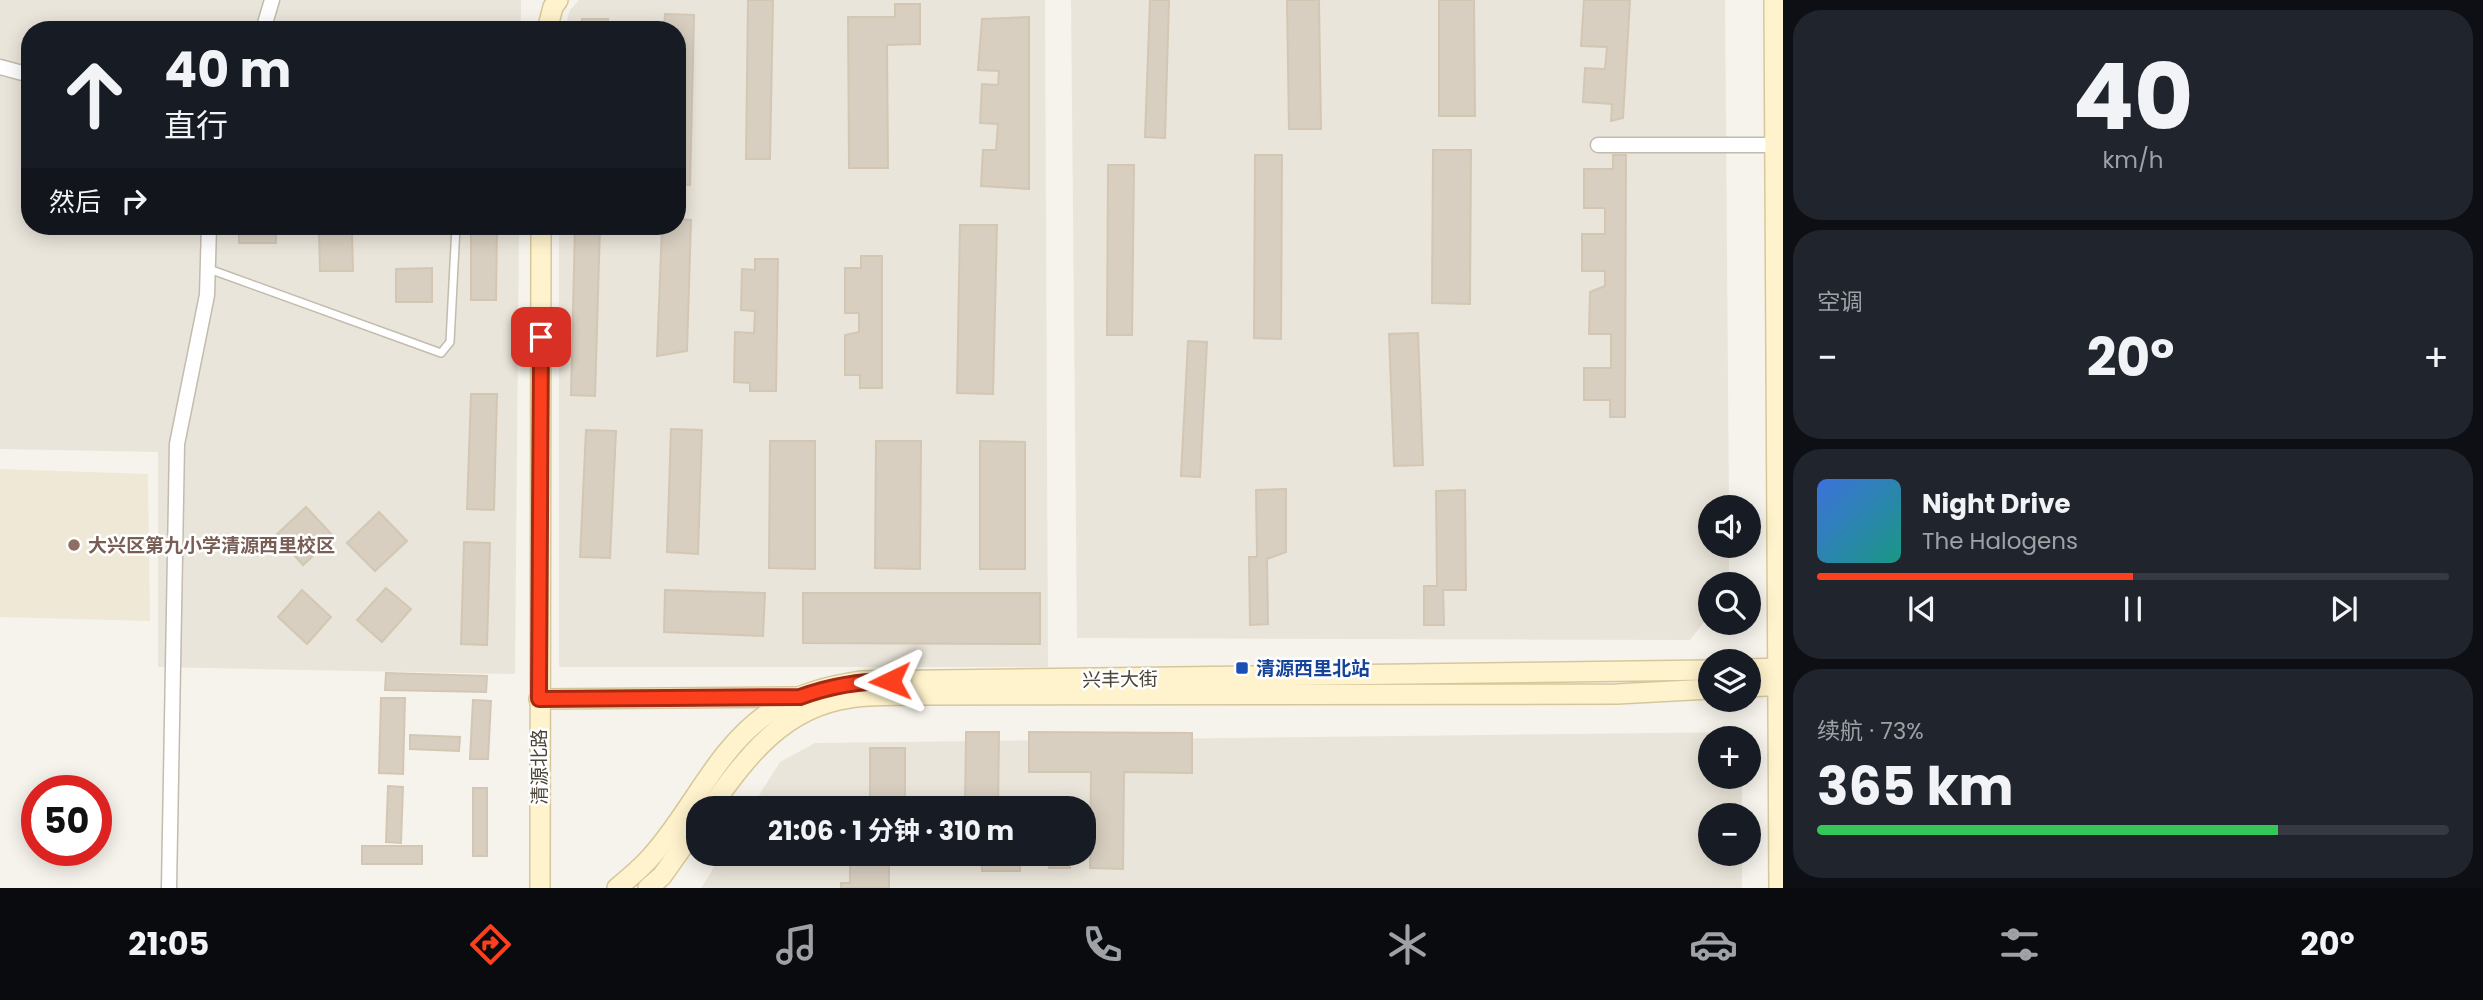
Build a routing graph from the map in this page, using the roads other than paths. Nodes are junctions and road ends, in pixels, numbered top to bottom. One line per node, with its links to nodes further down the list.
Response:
1 (272, 0): 4 (street)
2 (558, 0): 5 (main road)
3 (1774, 0): 6 (main road)
4 (266, 21)
5 (549, 21)
6 (1779, 57): 10 (main road)
7 (0, 67): 8 (street)
8 (21, 73)
9 (1598, 145): 10 (street)
10 (1775, 145): 17 (main road)
11 (209, 235): 14 (street)
12 (456, 235): 14 (lane)
13 (541, 235): 21 (main road, 清源北路)
14 (208, 269): 24 (street)
15 (1698, 670): 20 (main road, 兴丰大街)
16 (1761, 672): 17 (main road)
17 (1781, 676): 18 (main road); 28 (main road)
18 (1761, 683)
19 (1698, 690): 22 (main road, 兴丰大街)
20 (800, 697): 21 (main road); 26 (main road, 兴丰大街)
21 (539, 699): 25 (main road, 清源北路)
22 (719, 796)
23 (686, 842): 27 (main road)
24 (169, 888)
25 (540, 888)
26 (617, 888)
27 (648, 888)
28 (1779, 888)

